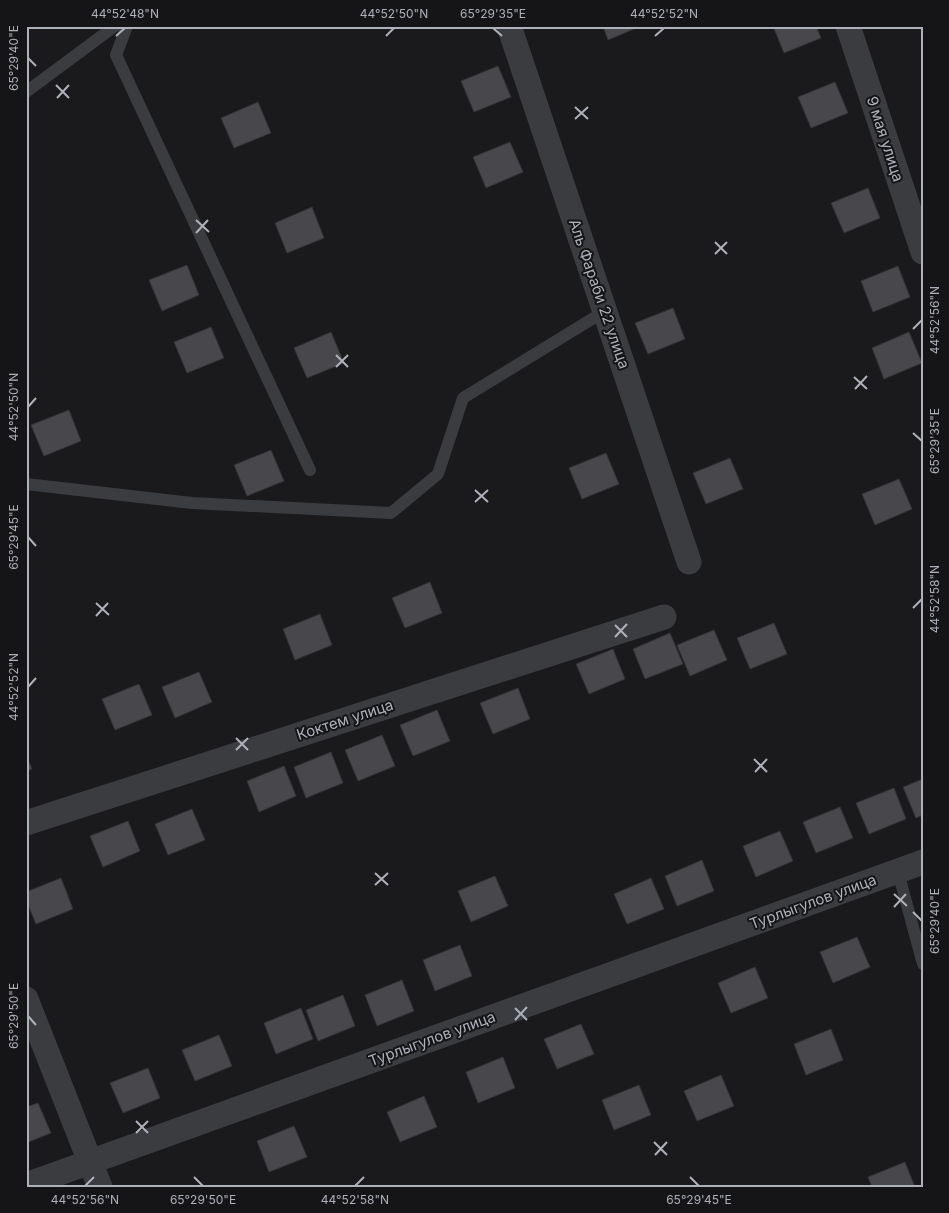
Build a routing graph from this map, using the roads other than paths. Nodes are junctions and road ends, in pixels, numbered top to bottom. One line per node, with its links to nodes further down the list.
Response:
1 (115, 26): 5 (lane)
2 (127, 26): 8 (lane)
3 (509, 26): 7 (street, Аль Фараби 22 улица)
4 (848, 26): 6 (street, 9 мая улица)
5 (26, 92)
6 (923, 252)
7 (605, 311): 9 (lane); 10 (street, Аль Фараби 22 улица)
8 (310, 470)
9 (26, 484)
10 (689, 562)
11 (664, 617): 12 (street, Коктем улица)
12 (26, 823)
13 (923, 862): 14 (street, Турлыгулов улица)
14 (898, 872): 15 (lane); 17 (street, Турлыгулов улица)
15 (923, 964)
16 (26, 999): 17 (street)
17 (90, 1161): 18 (street, Турлыгулов улица); 19 (street)
18 (26, 1185)
19 (100, 1187)

